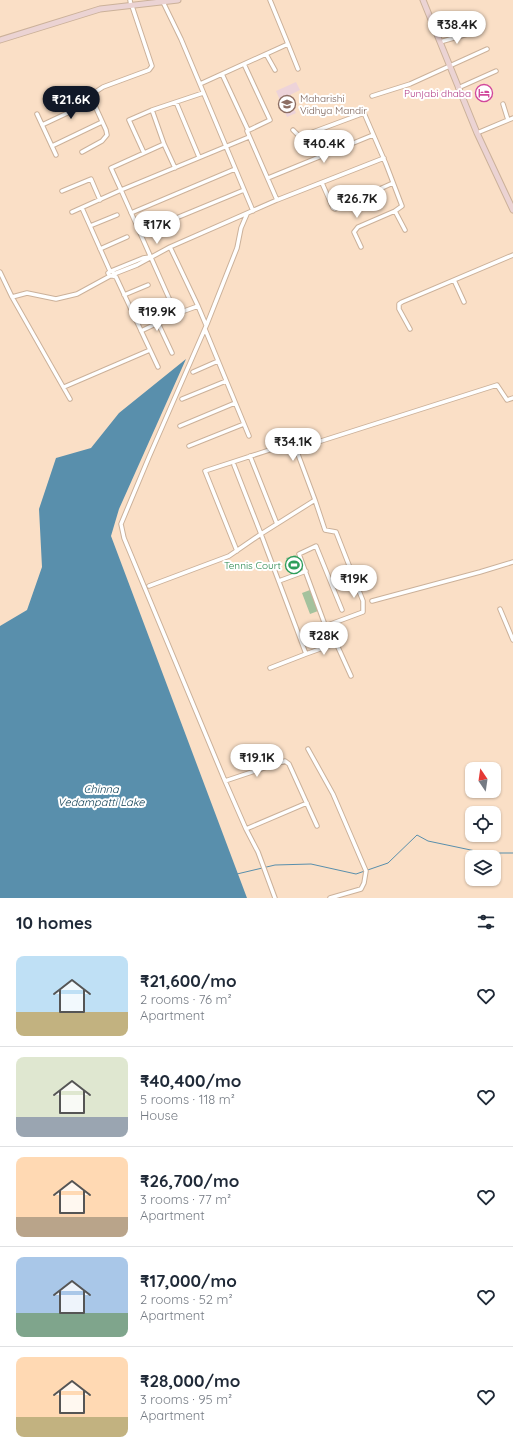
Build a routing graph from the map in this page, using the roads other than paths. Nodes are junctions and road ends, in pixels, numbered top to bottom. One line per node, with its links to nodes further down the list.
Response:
1 (130, 0): 6 (street)
2 (178, 0): 5 (main road)
3 (270, 0): 10 (street)
4 (423, 0): 9 (main road)
5 (163, 2): 6 (main road); 19 (street)
6 (132, 6): 8 (main road); 23 (street)
7 (471, 33): 9 (street)
8 (0, 40)
9 (440, 42): 14 (main road)
10 (288, 44): 12 (street); 15 (street)
11 (486, 49): 14 (street)
12 (266, 54): 13 (street); 16 (street)
13 (244, 64): 18 (street); 32 (street)
14 (450, 67): 20 (main road); 22 (street)
15 (298, 69)
16 (275, 70)
17 (496, 71): 20 (street)
18 (222, 74): 19 (street); 32 (street)
19 (200, 84): 21 (street)
20 (458, 88): 34 (main road)
21 (203, 93): 24 (street); 39 (street)
22 (372, 96)
23 (93, 101): 30 (street); 31 (street)
24 (176, 102): 26 (street); 43 (street)
25 (503, 104): 29 (street)
26 (152, 110): 37 (street); 41 (street)
27 (37, 114): 31 (street)
28 (513, 118): 29 (street)
29 (508, 120): 34 (street)
30 (102, 122): 38 (street); 40 (street)
31 (42, 125): 38 (street)
32 (248, 130): 36 (street)
33 (293, 130): 35 (street)
34 (477, 133): 56 (main road)
35 (374, 135): 44 (street); 47 (street)
36 (249, 137): 39 (street); 47 (street)
37 (164, 144): 41 (street); 45 (street)
38 (52, 146): 42 (street)
39 (226, 146): 43 (street); 46 (street)
40 (82, 152)
41 (144, 153): 51 (street)
42 (56, 155)
43 (199, 157): 45 (street)
44 (384, 158): 48 (street); 49 (street)
45 (175, 168): 51 (street)
46 (235, 169): 52 (street); 60 (street)
47 (268, 178): 54 (street)
48 (322, 183): 49 (street); 54 (street)
49 (393, 183): 58 (street)
50 (62, 190): 53 (street)
51 (121, 190): 53 (street); 60 (street)
52 (244, 190): 57 (street); 65 (street)
53 (100, 200): 55 (street)
54 (277, 200): 57 (street)
55 (82, 208): 59 (street); 63 (street)
56 (513, 210)
57 (253, 211): 61 (street)
58 (395, 211): 64 (street); 68 (street)
59 (72, 212)
60 (131, 214): 65 (street)
61 (247, 214): 67 (street); 82 (street)
62 (117, 215): 63 (street)
63 (90, 226): 69 (street)
64 (405, 230)
65 (140, 233): 71 (street)
66 (127, 237): 69 (street)
67 (170, 247): 71 (street); 79 (street)
68 (361, 247)
69 (100, 248): 73 (street)
70 (513, 255): 74 (street)
71 (151, 257): 73 (street); 79 (street)
72 (0, 272): 77 (street)
73 (112, 274): 76 (street); 77 (street)
74 (454, 280): 78 (street); 83 (street)
75 (148, 284): 76 (street)
76 (124, 295): 84 (street)
77 (12, 297): 91 (street)
78 (464, 302)
79 (198, 306): 82 (street)
80 (166, 319): 81 (street)
81 (158, 323): 84 (street); 86 (street)
82 (205, 327): 87 (street); 120 (street)
83 (410, 329)
84 (141, 331): 85 (street)
85 (150, 350): 88 (street); 91 (street)
86 (172, 353)
87 (218, 361): 89 (street); 90 (street)
88 (158, 367)
89 (193, 372)
90 (226, 381): 94 (street); 95 (street)
91 (64, 387): 93 (street)
92 (513, 398): 100 (street)
93 (70, 399)
94 (182, 399)
95 (236, 403): 96 (street); 97 (street)
96 (244, 424): 98 (street); 99 (street)
97 (180, 426)
98 (250, 436)
99 (189, 446)
100 (296, 449): 101 (street); 103 (street)
101 (250, 456): 104 (street); 106 (street)
102 (234, 465): 105 (street)
103 (314, 500): 104 (street); 115 (street)
104 (277, 524): 105 (street)
105 (261, 534): 106 (street); 109 (street)
106 (237, 551): 110 (street)
107 (513, 562): 111 (street)
108 (306, 572): 109 (street); 113 (street); 115 (street)
109 (279, 581): 116 (street)
110 (149, 586)
111 (372, 601)
112 (500, 609): 114 (street)
113 (342, 610)
114 (513, 640)
115 (334, 644): 116 (street); 118 (street)
116 (306, 654): 117 (street)
117 (270, 668)
118 (351, 676)
119 (308, 749): 125 (street)
120 (225, 781): 121 (street); 123 (street)
121 (307, 803): 122 (street); 123 (street)
122 (317, 826)
123 (246, 829): 124 (street)
124 (275, 898)
125 (330, 898)

